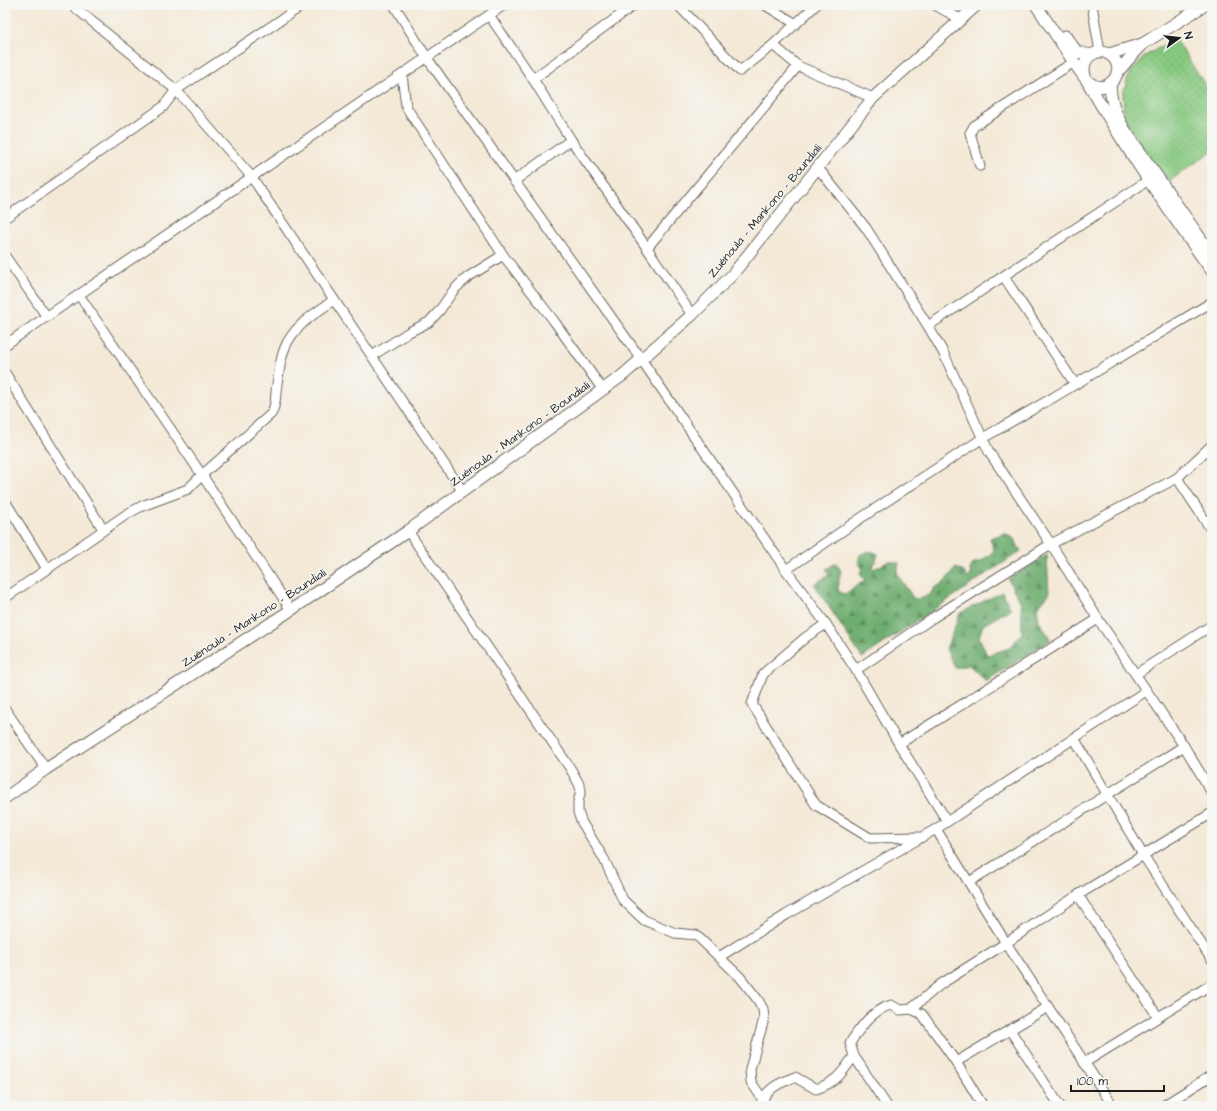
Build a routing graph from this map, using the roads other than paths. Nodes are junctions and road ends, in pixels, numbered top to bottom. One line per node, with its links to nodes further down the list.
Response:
1 (72, 5): 29 (street)
2 (303, 5): 29 (street)
3 (394, 5): 21 (street)
4 (504, 5): 15 (street)
5 (634, 5): 27 (street)
6 (678, 5): 19 (street)
7 (765, 5): 17 (street)
8 (816, 5): 17 (street)
9 (935, 5): 16 (street)
10 (977, 5): 16 (main road, Zuénoula - Mankono - Boundiali)
11 (1036, 5): 22 (main road)
12 (1044, 5): 20 (main road)
13 (1092, 5): 20 (street)
14 (1205, 5): 18 (main road)
15 (489, 15): 21 (street); 27 (street)
16 (960, 19): 30 (main road, Zuénoula - Mankono - Boundiali)
17 (796, 24): 19 (street)
18 (1144, 43): 20 (main road); 24 (main road)
19 (774, 46): 23 (street)
20 (1100, 54): 24 (main road); 26 (main road)
21 (427, 58): 25 (street); 36 (street)
22 (1074, 62): 26 (main road); 32 (street)
23 (798, 66): 30 (street); 38 (street)
24 (1117, 73): 28 (main road)
25 (402, 75): 34 (street); 39 (street)
26 (1086, 78): 28 (main road); 35 (main road)
27 (533, 79): 31 (street)
28 (1110, 84): 35 (main road)
29 (176, 90): 34 (street); 37 (street)
30 (873, 98): 33 (main road, Zuénoula - Mankono - Boundiali)
31 (571, 140): 36 (street); 38 (street)
32 (980, 166)
33 (818, 168): 47 (main road, Zuénoula - Mankono - Boundiali); 49 (street)
34 (251, 176): 44 (street); 45 (street)
35 (1152, 178): 40 (main road); 42 (main road); 43 (street)
36 (514, 181): 52 (street)
37 (5, 218)
38 (647, 248): 47 (street)
39 (503, 255): 51 (street); 55 (street)
40 (1212, 255)
41 (5, 256): 48 (street)
42 (1212, 271)
43 (1004, 277): 49 (street); 54 (street)
44 (79, 295): 48 (street); 58 (street)
45 (334, 300): 51 (street); 58 (street)
46 (1212, 302): 54 (street)
47 (692, 315): 52 (main road, Zuénoula - Mankono - Boundiali)
48 (47, 316): 50 (street)
49 (928, 326): 56 (street)
50 (5, 345)
51 (372, 356): 60 (street)
52 (641, 359): 55 (main road, Zuénoula - Mankono - Boundiali); 67 (street)
53 (5, 373): 62 (street)
54 (1075, 384): 56 (street)
55 (603, 390): 60 (main road, Zuénoula - Mankono - Boundiali)
56 (983, 438): 65 (street); 67 (street)
57 (1212, 445): 59 (street)
58 (202, 475): 62 (street); 69 (street)
59 (1177, 478): 64 (street); 65 (street)
60 (463, 492): 63 (main road, Zuénoula - Mankono - Boundiali)
61 (5, 501): 66 (street)
62 (103, 529): 66 (street)
63 (408, 531): 69 (main road, Zuénoula - Mankono - Boundiali); 92 (street)
64 (1212, 531)
65 (1051, 544): 70 (street); 73 (street)
66 (47, 569): 68 (street)
67 (786, 570): 71 (street)
68 (5, 598)
69 (291, 610): 80 (main road, Zuénoula - Mankono - Boundiali)
70 (1098, 619): 74 (street); 78 (street)
71 (826, 624): 73 (street); 87 (street)
72 (1212, 625): 74 (street)
73 (856, 670): 78 (street)
74 (1136, 674): 75 (street)
75 (1146, 691): 77 (street); 79 (street)
76 (5, 709): 80 (street)
77 (1074, 738): 82 (street); 85 (street)
78 (899, 744): 85 (street)
79 (1184, 746): 81 (street); 82 (street)
80 (46, 769): 83 (main road, Zuénoula - Mankono - Boundiali)
81 (1212, 793)
82 (1107, 795): 88 (street); 89 (street)
83 (5, 798)
84 (1212, 813): 88 (street)
85 (947, 821): 86 (street)
86 (936, 829): 87 (street); 89 (street)
87 (920, 836): 92 (street)
88 (1143, 855): 90 (street); 93 (street)
89 (969, 882): 91 (street)
90 (1078, 895): 91 (street); 97 (street)
91 (1006, 943): 95 (street); 96 (street)
92 (719, 957): 103 (street)
93 (1212, 960)
94 (1212, 984): 97 (street)
95 (1048, 1007): 98 (street); 101 (street)
96 (911, 1009): 99 (street); 100 (street)
97 (1158, 1017): 101 (street)
98 (1010, 1030): 100 (street); 106 (street)
99 (854, 1056): 103 (street); 104 (street)
100 (956, 1062): 105 (street)
101 (1084, 1063): 107 (street)
102 (1212, 1075): 108 (street)
103 (761, 1102)
104 (887, 1106)
105 (983, 1106)
106 (1060, 1106)
107 (1113, 1106)
108 (1163, 1106)

